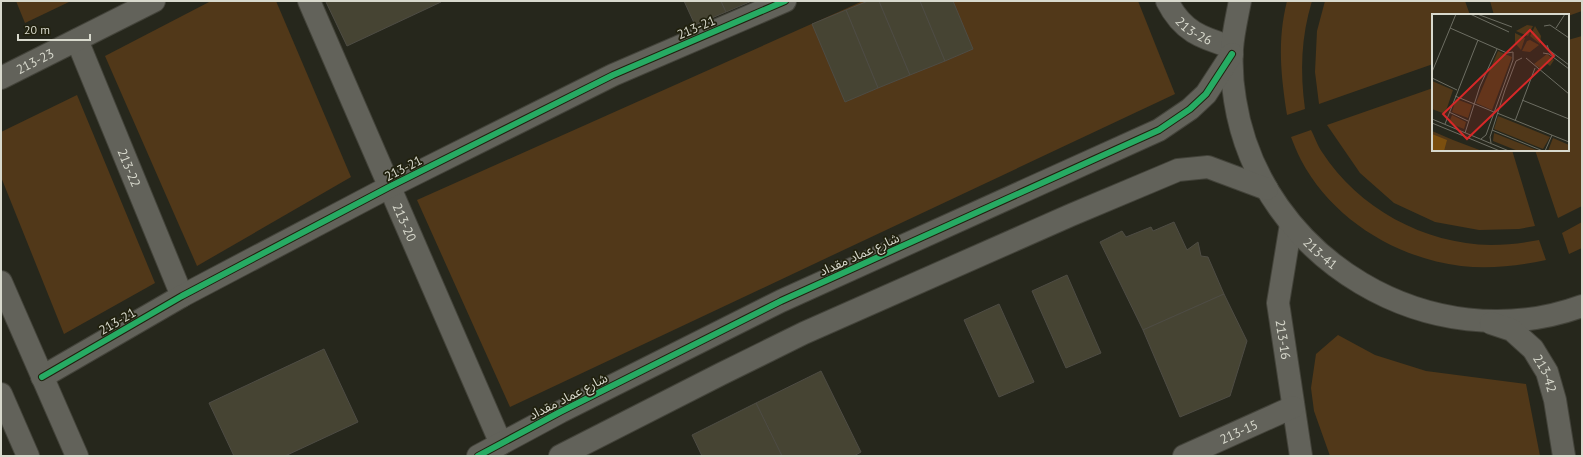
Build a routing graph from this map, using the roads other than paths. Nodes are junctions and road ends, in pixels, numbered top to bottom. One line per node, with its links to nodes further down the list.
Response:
1 (154, 1): 6 (street, 213-23)
2 (309, 1): 9 (street, 213-20)
3 (785, 1): 9 (street, 213-21)
4 (1167, 1): 7 (street, 213-26)
5 (1240, 1): 7 (street, 213-41)
6 (77, 40): 8 (street, 213-23); 13 (street, 213-22)
7 (1232, 50): 10 (street, 213-41); 19 (street, شارع عماد مقداد)
8 (1, 78)
9 (390, 187): 13 (street, 213-21); 19 (street, 213-20)
10 (1267, 189): 11 (street, 213-41); 23 (street)
11 (1291, 224): 15 (street, 213-41); 18 (street, 213-16)
12 (1, 282): 16 (street)
13 (182, 296): 16 (street, 213-21)
14 (1582, 306): 15 (street, 213-41)
15 (1484, 321): 26 (street, 213-42)
16 (42, 377): 21 (street)
17 (1, 394): 20 (street)
18 (1293, 407): 24 (street, 213-15); 25 (street, 213-16)
19 (501, 444): 22 (street, شارع عماد مقداد)
20 (28, 456)
21 (77, 456)
22 (478, 456)
23 (560, 456)
24 (1184, 456)
25 (1301, 456)
26 (1564, 456)

